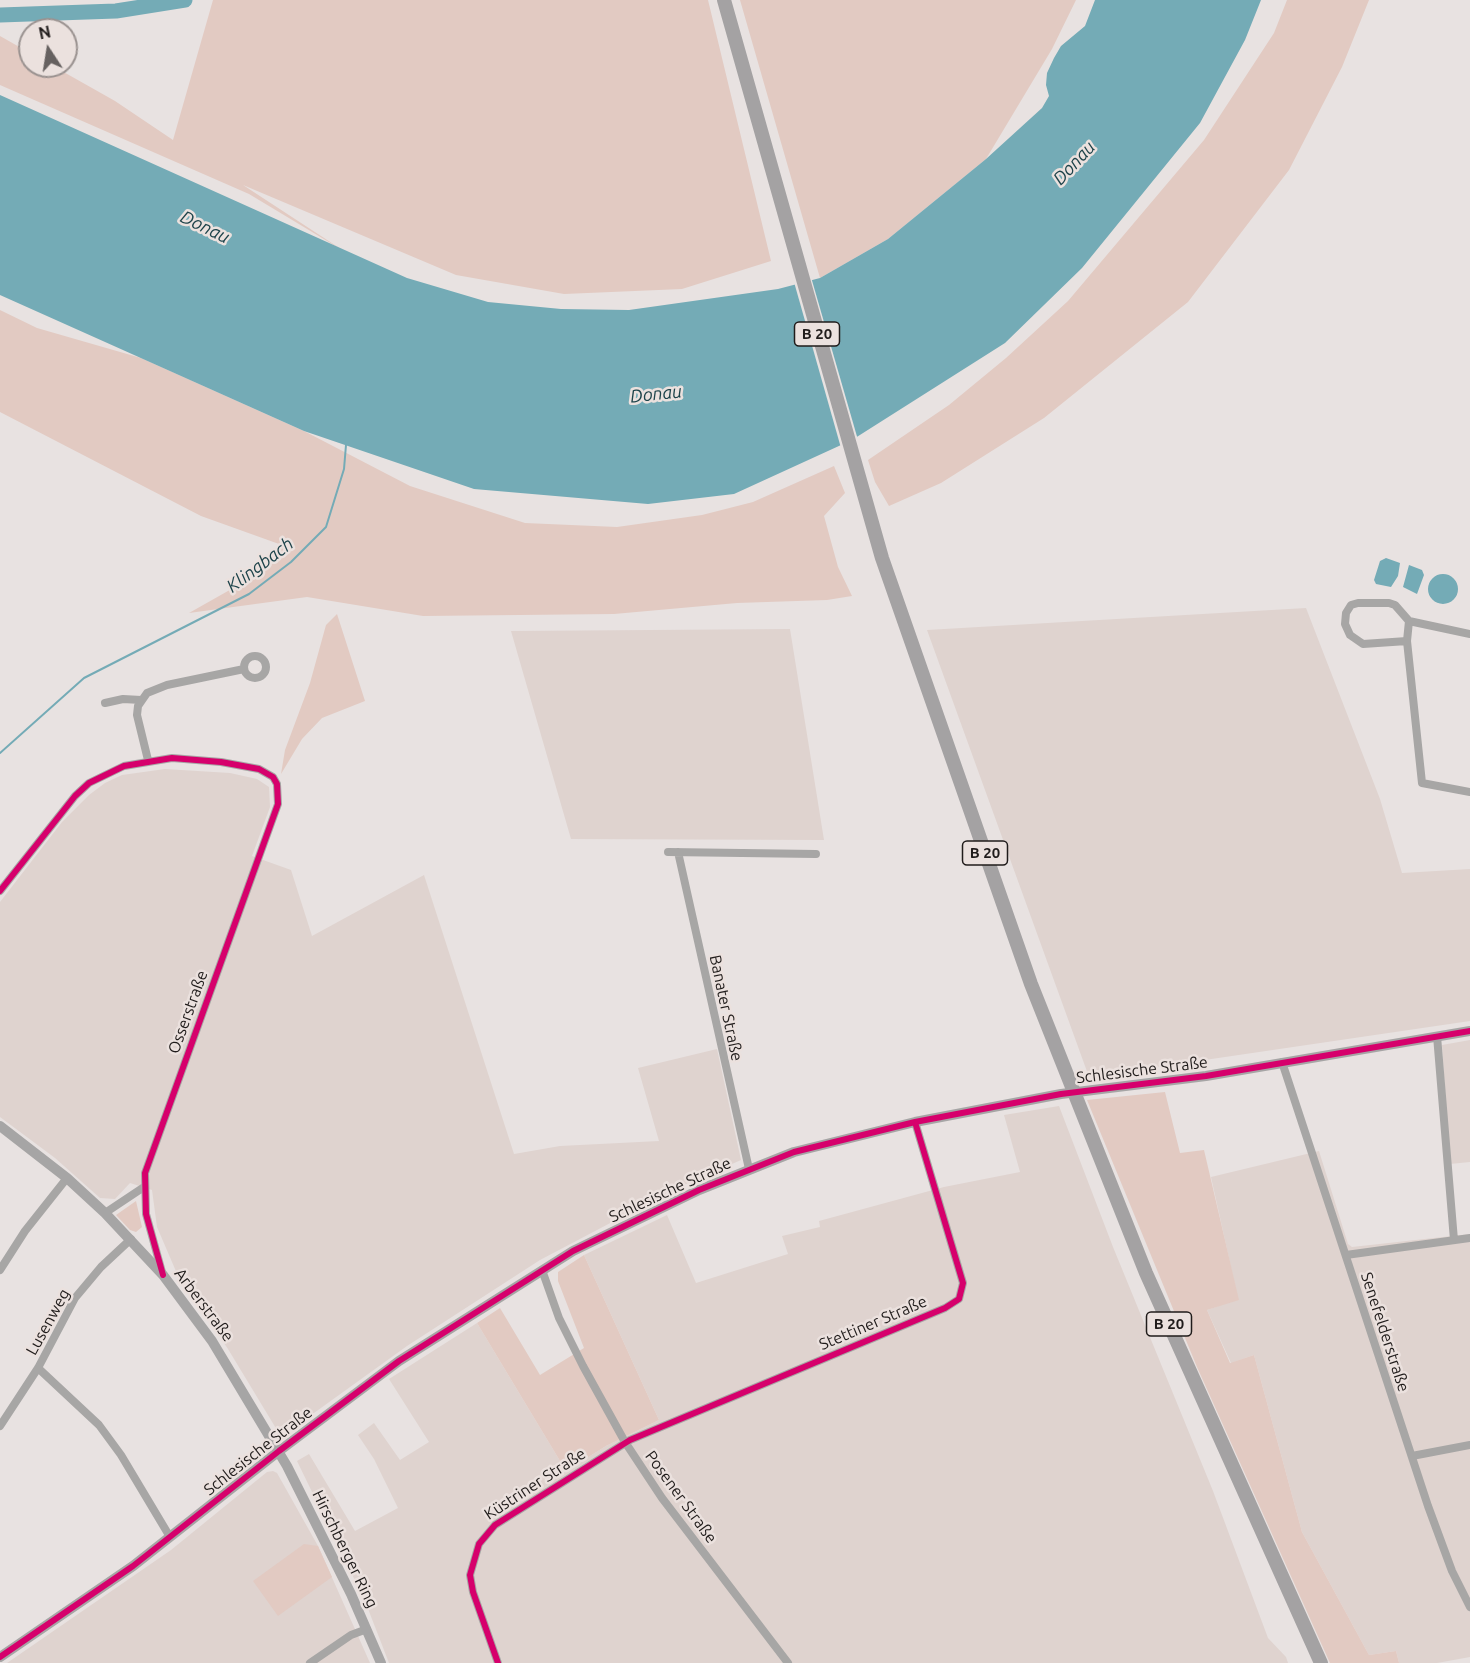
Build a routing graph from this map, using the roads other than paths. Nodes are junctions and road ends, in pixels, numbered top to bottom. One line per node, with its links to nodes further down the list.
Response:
1 (724, 0): 38 (highway, B 20)
2 (1409, 621): 3 (street); 4 (street); 4 (street)
3 (1470, 634)
4 (1407, 641): 9 (street)
5 (244, 669): 6 (street)
6 (141, 700): 7 (street); 8 (street)
7 (105, 703)
8 (148, 760): 13 (street); 21 (street, Osserstraße)
9 (1470, 792)
10 (668, 852): 11 (street)
11 (678, 852): 12 (street); 19 (street, Banater Straße)
12 (816, 854)
13 (0, 891)
14 (1470, 1031): 15 (street, Schlesische Straße)
15 (1437, 1036): 16 (street, Schlesische Straße); 25 (street)
16 (1282, 1062): 17 (street, Schlesische Straße); 26 (street, Senefelderstraße)
17 (915, 1122): 19 (street, Schlesische Straße); 32 (street, Stettiner Straße)
18 (0, 1126): 20 (street, Arberstraße)
19 (749, 1169): 28 (street, Schlesische Straße)
20 (67, 1178): 22 (street, Arberstraße); 27 (street)
21 (144, 1187): 22 (street); 29 (street, Osserstraße)
22 (105, 1213): 24 (street, Arberstraße)
23 (1470, 1238): 25 (street)
24 (130, 1239): 29 (street, Arberstraße); 30 (street, Lusenweg)
25 (1454, 1240): 26 (street)
26 (1346, 1255): 35 (street, Senefelderstraße)
27 (0, 1270)
28 (542, 1270): 32 (street, Posener Straße); 34 (street, Schlesische Straße)
29 (163, 1275): 34 (street, Arberstraße)
30 (38, 1368): 31 (street, Lusenweg); 36 (street)
31 (0, 1426)
32 (625, 1442): 43 (street, Küstriner Straße); 44 (street, Posener Straße)
33 (1470, 1445): 35 (street)
34 (279, 1451): 36 (street, Schlesische Straße); 39 (street, Hirschberger Ring)
35 (1412, 1456): 37 (street, Senefelderstraße)
36 (170, 1537): 40 (street, Schlesische Straße)
37 (1470, 1607)
38 (1304, 1627): 45 (highway); 46 (highway, B 20)
39 (367, 1629): 41 (street); 42 (street, Hirschberger Ring)
40 (0, 1657)
41 (310, 1663)
42 (381, 1663)
43 (498, 1663)
44 (788, 1663)
45 (1316, 1663)
46 (1321, 1663)

